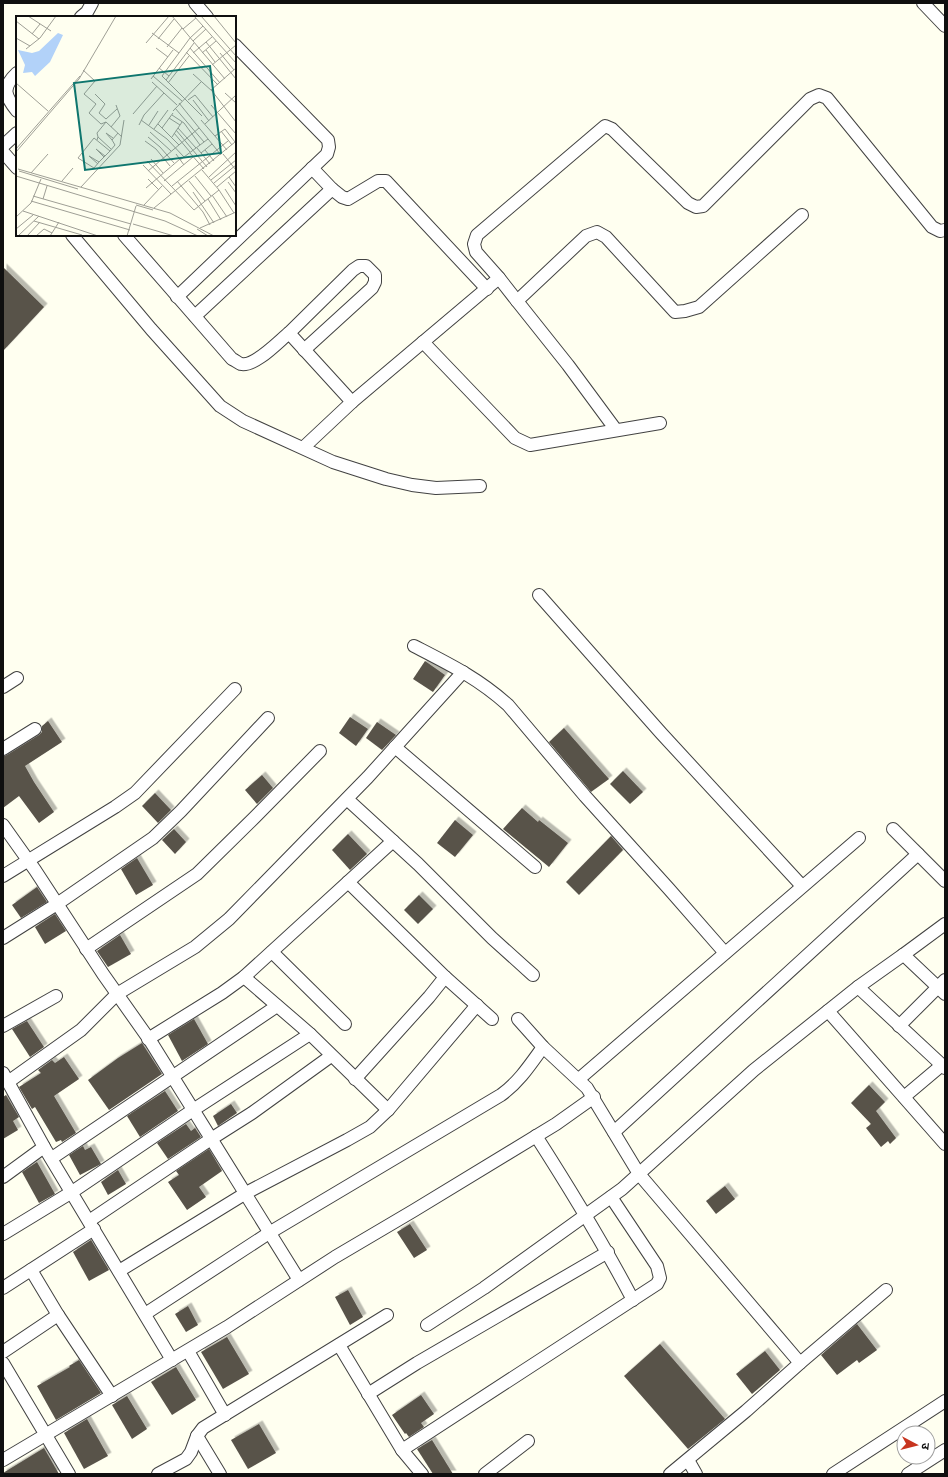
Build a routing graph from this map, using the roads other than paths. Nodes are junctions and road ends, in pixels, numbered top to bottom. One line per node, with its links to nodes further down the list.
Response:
1 (92, 3): 4 (street)
2 (194, 3): 5 (street)
3 (923, 3): 6 (street)
4 (82, 16)
5 (206, 16)
6 (945, 26)
7 (236, 46): 14 (street)
8 (16, 75): 9 (street)
9 (16, 110)
10 (16, 134): 11 (street)
11 (3, 146)
12 (3, 152): 13 (street)
13 (16, 167)
14 (312, 168): 15 (street); 22 (street)
15 (332, 189): 21 (street); 24 (street)
16 (802, 215): 23 (street)
17 (945, 230): 20 (street)
18 (73, 236): 31 (street)
19 (129, 237): 22 (street)
20 (499, 278): 21 (street); 23 (street)
21 (487, 289): 26 (street)
22 (177, 297): 24 (street)
23 (516, 301): 30 (street)
24 (195, 316): 25 (street)
25 (289, 332): 27 (street); 27 (street)
26 (422, 342): 28 (street); 30 (street)
27 (304, 350): 28 (street)
28 (352, 402): 31 (street)
29 (660, 423): 30 (street)
30 (616, 430)
31 (304, 447): 32 (street)
32 (480, 486)
33 (539, 595): 55 (street)
34 (414, 646): 35 (street)
35 (463, 672): 41 (street); 61 (street)
36 (17, 678): 37 (street)
37 (3, 687)
38 (235, 689): 50 (street)
39 (268, 718): 56 (street)
40 (34, 729): 42 (street)
41 (395, 747): 44 (street); 51 (street)
42 (3, 749)
43 (320, 751): 59 (street)
44 (347, 799): 48 (street); 68 (street)
45 (3, 825): 50 (street)
46 (893, 830): 49 (street)
47 (859, 838): 55 (street)
48 (393, 841): 54 (street); 63 (street)
49 (918, 854): 53 (street); 91 (street)
50 (28, 860): 52 (street); 56 (street)
51 (535, 867)
52 (3, 876)
53 (945, 881)
54 (348, 882): 60 (street); 65 (street)
55 (802, 886): 61 (street)
56 (57, 904): 58 (street); 59 (street)
57 (945, 924): 62 (street)
58 (3, 938)
59 (86, 949): 68 (street)
60 (272, 952): 64 (street); 75 (street)
61 (725, 953): 86 (street)
62 (903, 955): 66 (street); 67 (street)
63 (533, 975)
64 (244, 977): 71 (street); 79 (street)
65 (446, 977): 70 (street); 85 (street)
66 (858, 987): 72 (street); 77 (street)
67 (943, 987): 77 (street)
68 (117, 994): 79 (street); 84 (street)
69 (56, 996): 76 (street)
70 (477, 1005): 73 (street); 90 (street)
71 (277, 1006): 78 (street); 83 (street)
72 (828, 1011): 87 (street); 97 (street)
73 (492, 1019)
74 (518, 1019): 80 (street)
75 (345, 1024)
76 (3, 1026)
77 (899, 1026): 82 (street)
78 (310, 1034): 81 (street); 89 (street)
79 (148, 1039): 83 (street)
80 (542, 1047): 86 (street); 104 (street)
81 (331, 1056): 85 (street); 93 (street)
82 (943, 1066): 87 (street)
83 (172, 1077): 89 (street); 96 (street)
84 (6, 1078): 95 (street)
85 (355, 1079): 90 (street)
86 (579, 1079): 88 (street)
87 (904, 1097): 94 (street)
88 (594, 1098): 91 (street); 92 (street)
89 (193, 1110): 93 (street); 99 (street)
90 (388, 1110): 100 (street)
91 (614, 1132): 97 (street)
92 (536, 1136): 102 (street); 109 (street)
93 (211, 1139): 100 (street); 103 (street)
94 (945, 1144)
95 (44, 1147): 96 (street); 98 (street)
96 (52, 1158): 99 (street)
97 (638, 1174): 101 (street); 122 (street)
98 (3, 1177)
99 (72, 1192): 103 (street); 105 (street)
100 (246, 1193): 104 (street); 108 (street)
101 (611, 1197): 102 (street); 112 (street)
102 (586, 1214): 106 (street); 116 (street)
103 (92, 1225): 107 (street); 108 (street)
104 (269, 1233): 109 (street); 113 (street)
105 (3, 1234)
106 (608, 1252): 112 (street); 123 (street)
107 (32, 1270): 110 (street); 114 (street)
108 (119, 1271): 113 (street)
109 (299, 1280): 118 (street)
110 (3, 1288)
111 (886, 1290): 122 (street)
112 (633, 1300): 130 (street)
113 (145, 1314): 120 (street)
114 (58, 1315): 119 (street); 124 (street)
115 (387, 1316): 117 (street)
116 (427, 1325)
117 (339, 1345): 123 (street); 126 (street)
118 (188, 1351): 120 (street); 126 (street)
119 (3, 1352)
120 (172, 1360): 124 (street)
121 (3, 1363): 127 (street)
122 (800, 1363): 133 (street)
123 (368, 1394): 130 (street)
124 (112, 1396): 127 (street)
125 (945, 1401): 141 (street)
126 (225, 1415): 128 (street)
127 (45, 1434): 132 (street); 134 (street)
128 (196, 1436): 135 (street); 136 (street)
129 (528, 1441): 138 (street)
130 (402, 1450): 137 (street)
131 (945, 1450): 142 (street)
132 (3, 1460)
133 (688, 1460): 139 (street); 140 (street)
134 (69, 1474)
135 (158, 1474)
136 (220, 1474)
137 (422, 1474)
138 (485, 1474)
139 (670, 1474)
140 (696, 1474)
141 (833, 1474)
142 (908, 1474)

